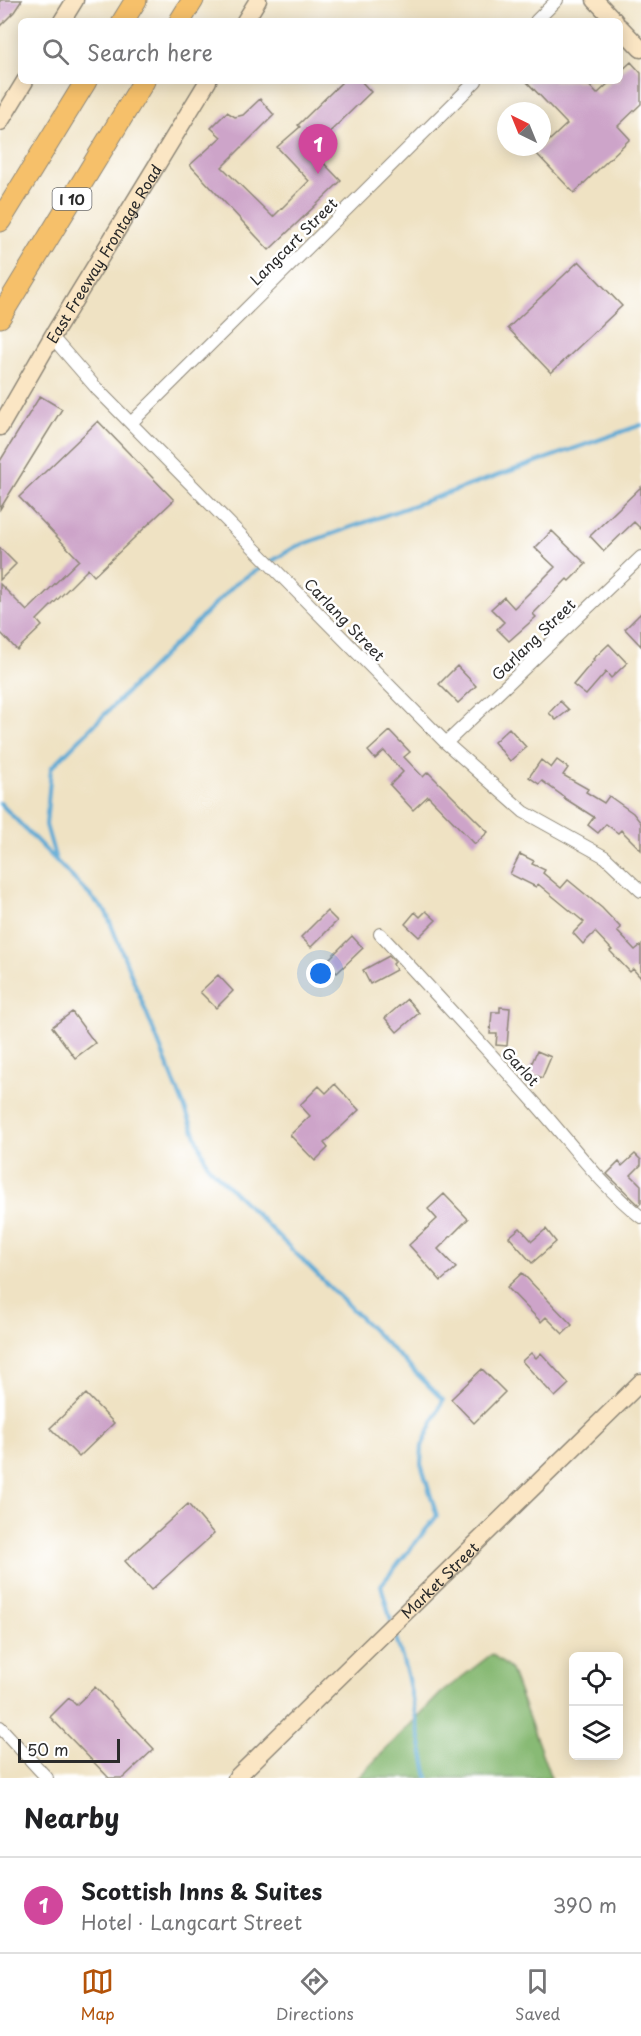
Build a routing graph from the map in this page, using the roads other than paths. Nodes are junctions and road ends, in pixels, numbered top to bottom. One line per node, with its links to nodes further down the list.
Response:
1 (75, 0): 7 (main road)
2 (136, 0): 8 (highway)
3 (193, 0): 9 (highway)
4 (258, 0): 10 (main road)
5 (557, 0): 11 (street)
6 (595, 0): 12 (main road)
7 (64, 18)
8 (125, 18)
9 (182, 18)
10 (247, 18)
11 (539, 18)
12 (612, 18)
13 (623, 30): 14 (main road)
14 (641, 49)
15 (23, 84): 20 (main road)
16 (84, 84): 21 (highway)
17 (142, 84): 24 (highway, I 10)
18 (206, 84): 25 (main road, East Freeway Frontage Road)
19 (473, 84): 26 (street, Langcart Street)
20 (0, 122)
21 (47, 143): 22 (highway); 23 (highway)
22 (0, 193)
23 (0, 221)
24 (0, 317)
25 (52, 337): 26 (street, Carlang Street); 27 (main road, East Freeway Frontage Road)
26 (131, 423): 29 (street, Carlang Street)
27 (0, 427)
28 (641, 556): 29 (street, Garlang Street)
29 (446, 743): 30 (street, Carlang Street)
30 (641, 891)
31 (380, 934): 32 (street, Garlot)
32 (641, 1218)
33 (641, 1382): 36 (main road, Market Street)
34 (0, 1727): 35 (street)
35 (47, 1778)
36 (236, 1778)

